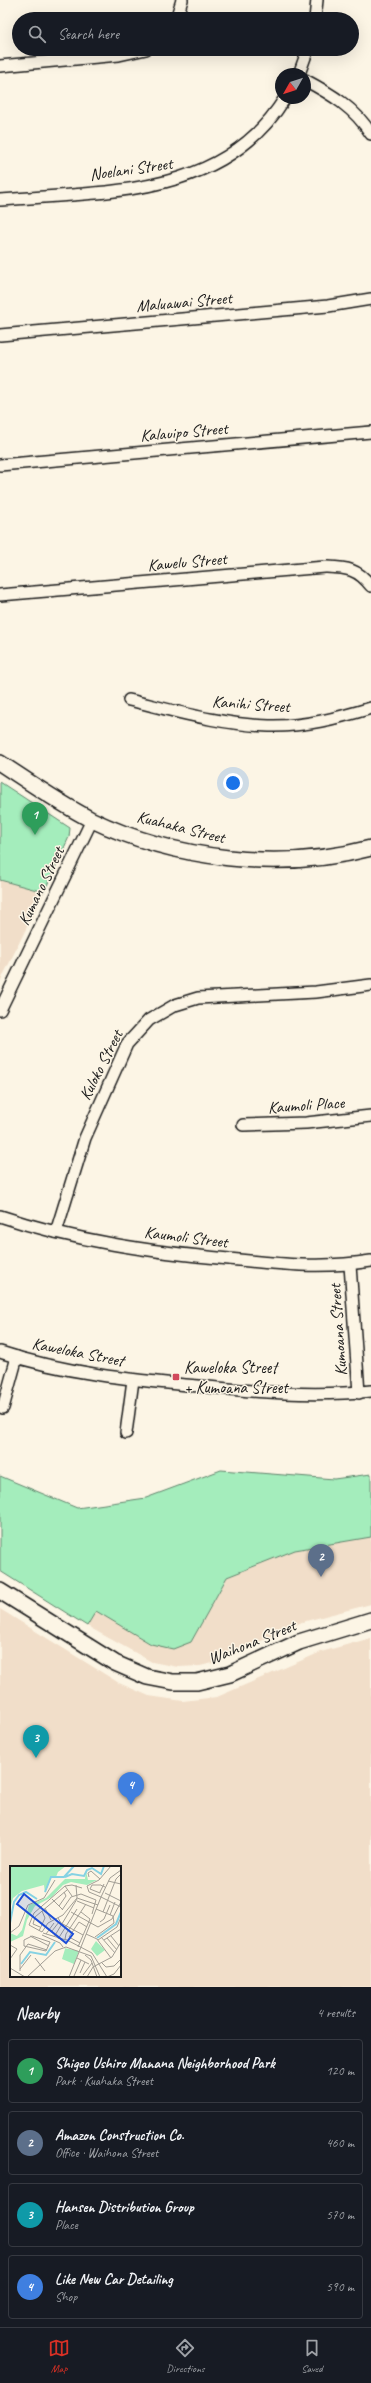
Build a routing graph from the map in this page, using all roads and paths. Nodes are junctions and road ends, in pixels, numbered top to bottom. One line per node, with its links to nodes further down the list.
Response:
1 (182, 0): 3 (street)
2 (317, 0): 4 (street)
3 (178, 12)
4 (316, 12)
5 (108, 56): 7 (street)
6 (305, 56): 8 (street)
7 (0, 66)
8 (301, 68)
9 (311, 84): 11 (street)
10 (281, 104): 12 (street, Noelani Street)
11 (371, 134)
12 (0, 200)
13 (371, 299): 14 (street, Maluawai Street)
14 (0, 335)
15 (371, 432): 16 (street, Kalauipo Street)
16 (0, 465)
17 (371, 586): 18 (street, Kawelu Street)
18 (0, 595)
19 (129, 700): 20 (street, Kanihi Street)
20 (371, 708)
21 (0, 763): 22 (street, Kuahaka Street)
22 (92, 820): 23 (street, Kuahaka Street); 25 (street, Kumano Street)
23 (371, 848)
24 (371, 985): 29 (street, Kuloko Street)
25 (0, 1010)
26 (371, 1116): 27 (street, Kaumoli Place)
27 (243, 1126)
28 (0, 1216): 29 (street, Kaumoli Street)
29 (56, 1232): 31 (street, Kaumoli Street)
30 (371, 1261): 31 (street, Kaumoli Street)
31 (350, 1265): 36 (street, Kumoana Street)
32 (0, 1352): 33 (street, Kaweloka Street)
33 (17, 1357): 34 (street, Kaweloka Street); 37 (street, Kaweloka Street)
34 (133, 1380): 36 (street, Kaweloka Street); 38 (street, Kaweloka Street)
35 (371, 1391): 36 (street, Kaweloka Street)
36 (359, 1393)
37 (3, 1408)
38 (126, 1433)
39 (0, 1591): 40 (street, Waihona Street)
40 (371, 1620)

